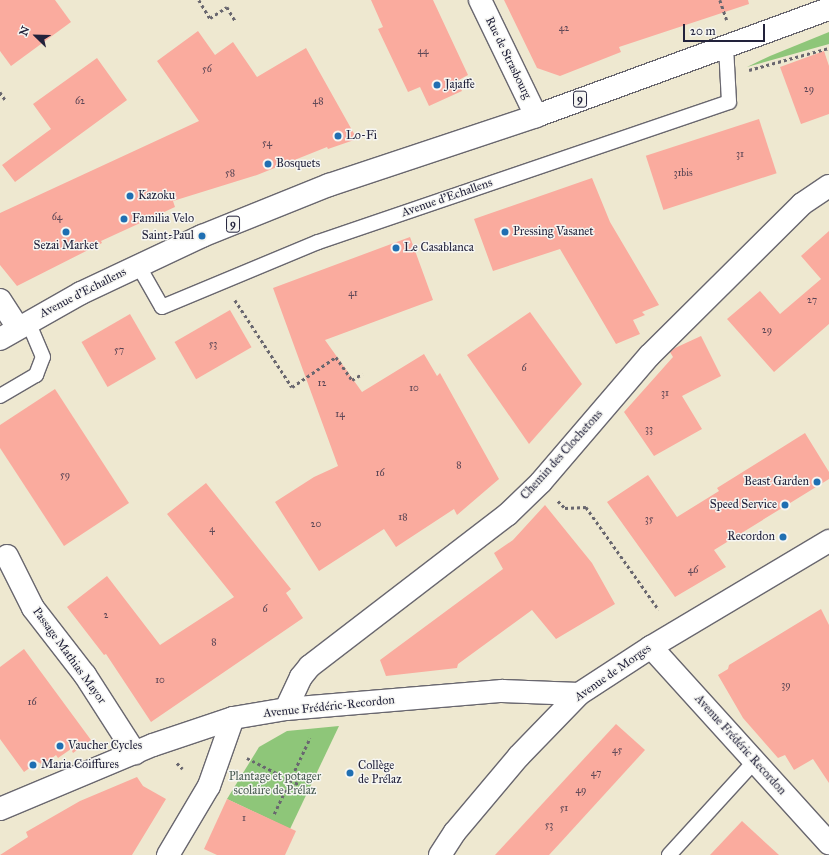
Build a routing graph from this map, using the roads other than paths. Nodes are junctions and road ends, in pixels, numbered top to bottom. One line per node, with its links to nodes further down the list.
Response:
1 (480, 0): 4 (street, Rue de Strasbourg)
2 (829, 9): 3 (street, Avenue d'Echallens / 9)
3 (726, 46): 4 (street, Avenue d'Echallens / 9); 6 (lane, Avenue d'Echallens)
4 (536, 116): 6 (street, Avenue d'Echallens / 9)
5 (829, 186): 15 (street, Chemin des Clochetons)
6 (138, 265): 8 (street, Avenue d'Echallens / 9)
7 (0, 300): 8 (street)
8 (23, 325): 9 (street, Avenue d'Echallens / 9); 10 (lane, Avenue d'Echallens)
9 (0, 339)
10 (0, 396)
11 (829, 541): 13 (street, Avenue de Morges)
12 (7, 556): 17 (street, Passage Mathias Mayor)
13 (651, 647): 14 (street, Avenue de Morges); 18 (street, Avenue Frédéric Recordon)
14 (579, 694): 15 (street, Avenue Frédéric-Recordon); 22 (street, Avenue de Morges)
15 (286, 709): 16 (street, Avenue Frédéric-Recordon)
16 (233, 718): 17 (street, Avenue Frédéric-Recordon); 21 (street)
17 (135, 753): 19 (street, Avenue Frédéric-Recordon)
18 (754, 762): 20 (street, Avenue Frédéric Recordon); 23 (lane)
19 (0, 809)
20 (829, 843)
21 (168, 855)
22 (440, 855)
23 (670, 855)

